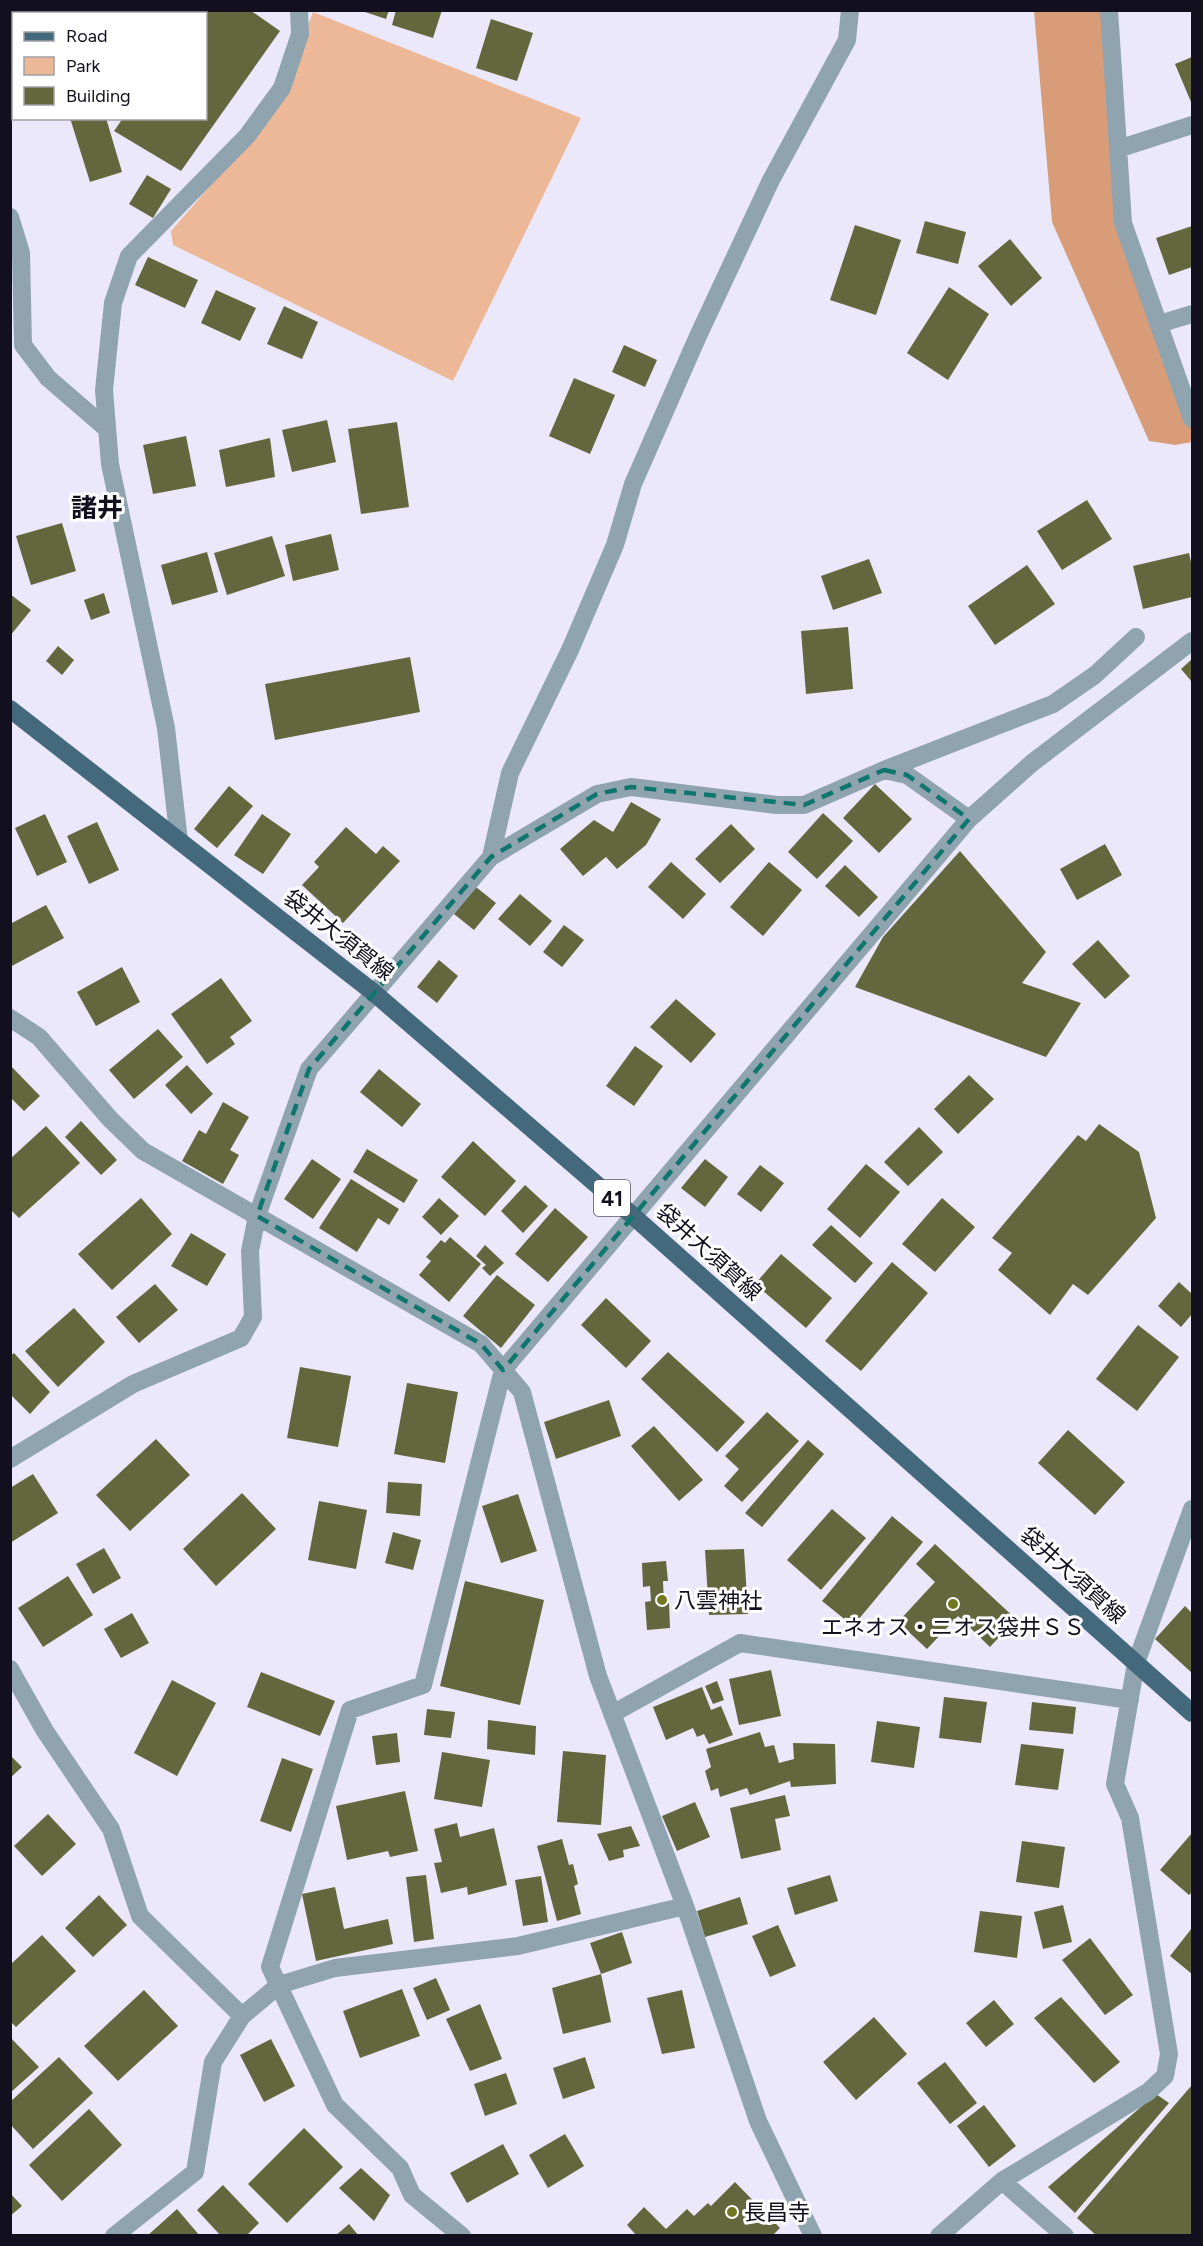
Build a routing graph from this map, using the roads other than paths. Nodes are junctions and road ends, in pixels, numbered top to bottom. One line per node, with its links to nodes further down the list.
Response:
1 (299, 10): 10 (street)
2 (850, 10): 17 (street)
3 (1109, 10): 5 (street)
4 (1192, 125): 5 (street)
5 (1118, 149): 8 (street)
6 (10, 217): 10 (street)
7 (1192, 314): 8 (street)
8 (1159, 324): 9 (street)
9 (1192, 419)
10 (107, 429): 16 (street)
11 (1136, 638): 14 (street)
12 (1192, 641): 15 (street)
13 (10, 710): 16 (main road, 袋井大須賀線 / 41)
14 (884, 770): 15 (street); 17 (street)
15 (969, 819): 20 (street)
16 (179, 841): 18 (main road, 袋井大須賀線 / 41)
17 (491, 857): 18 (street)
18 (373, 992): 20 (main road, 袋井大須賀線 / 41); 21 (street)
19 (10, 1018): 21 (street)
20 (632, 1215): 22 (street); 25 (main road, 袋井大須賀線 / 41)
21 (257, 1216): 22 (street); 23 (street)
22 (503, 1370): 29 (street); 31 (street)
23 (10, 1459)
24 (1192, 1509): 25 (street)
25 (1136, 1663): 27 (street); 28 (main road, 袋井大須賀線 / 41)
26 (10, 1669): 32 (street)
27 (1130, 1700): 29 (street); 33 (street)
28 (1192, 1713)
29 (612, 1714): 30 (street)
30 (685, 1906): 31 (street); 36 (street)
31 (279, 1985): 32 (street); 35 (street)
32 (242, 2016): 34 (street)
33 (1002, 2181): 37 (street); 38 (street)
34 (114, 2235)
35 (462, 2235)
36 (813, 2235)
37 (939, 2235)
38 (1065, 2235)

